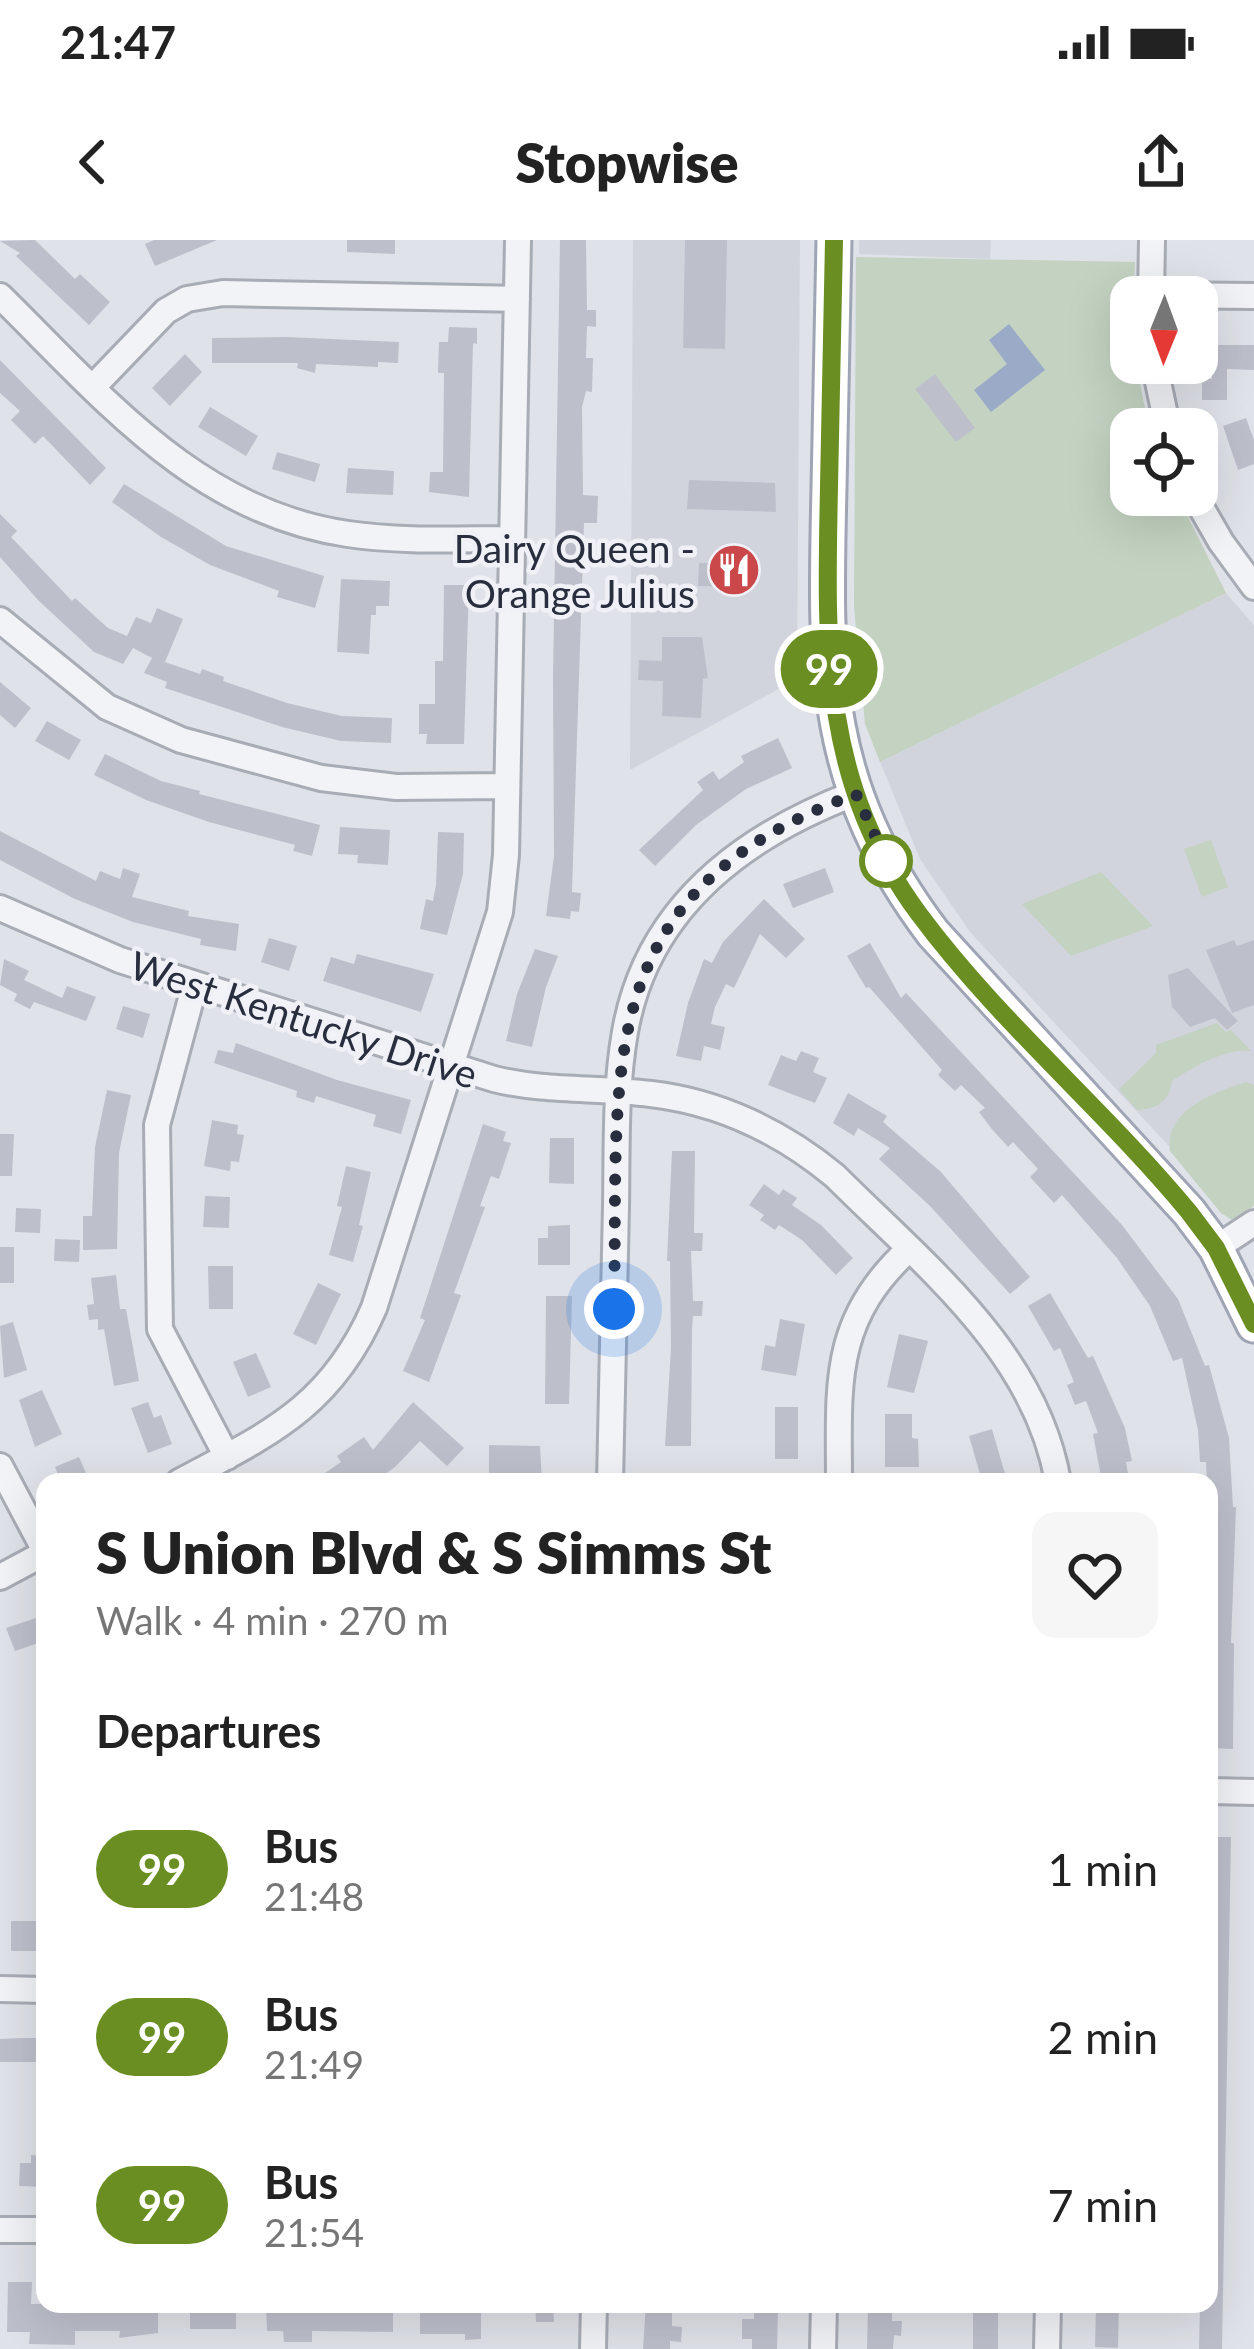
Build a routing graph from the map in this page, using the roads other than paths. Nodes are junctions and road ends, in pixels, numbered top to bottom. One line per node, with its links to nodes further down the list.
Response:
1 (518, 240): 8 (street)
2 (834, 240): 15 (main road)
3 (1152, 240): 4 (street)
4 (1151, 276)
5 (0, 296): 9 (street)
6 (1218, 296): 7 (street)
7 (1254, 296)
8 (517, 299): 9 (street); 11 (street)
9 (93, 387): 11 (street)
10 (1206, 516): 12 (street)
11 (512, 539): 14 (street)
12 (1254, 587)
13 (0, 620): 14 (street)
14 (506, 786): 18 (street)
15 (856, 794): 19 (street); 21 (main road)
16 (0, 908): 17 (street, West Kentucky Drive)
17 (195, 984): 18 (street, West Kentucky Drive); 24 (street)
18 (451, 1065): 19 (street, West Kentucky Drive); 24 (street)
19 (618, 1092): 22 (street, West Kentucky Drive); 27 (street)
20 (1254, 1223): 21 (street)
21 (1216, 1248): 23 (main road)
22 (908, 1250): 28 (street); 29 (street, West Kentucky Drive)
23 (1254, 1324)
24 (227, 1457): 26 (street)
25 (0, 1466): 30 (street)
26 (196, 1473)
27 (610, 1473)
28 (839, 1473)
29 (1056, 1473)
30 (36, 1535)
31 (36, 1557): 32 (street)
32 (0, 1577)
33 (1218, 1791): 34 (street)
34 (1254, 1792)
35 (0, 1989): 36 (street)
36 (36, 1990)
37 (0, 2230): 38 (street)
38 (36, 2230)
39 (594, 2313): 42 (street)
40 (824, 2313): 43 (street)
41 (1048, 2313): 44 (street)
42 (593, 2349)
43 (823, 2349)
44 (1047, 2349)

